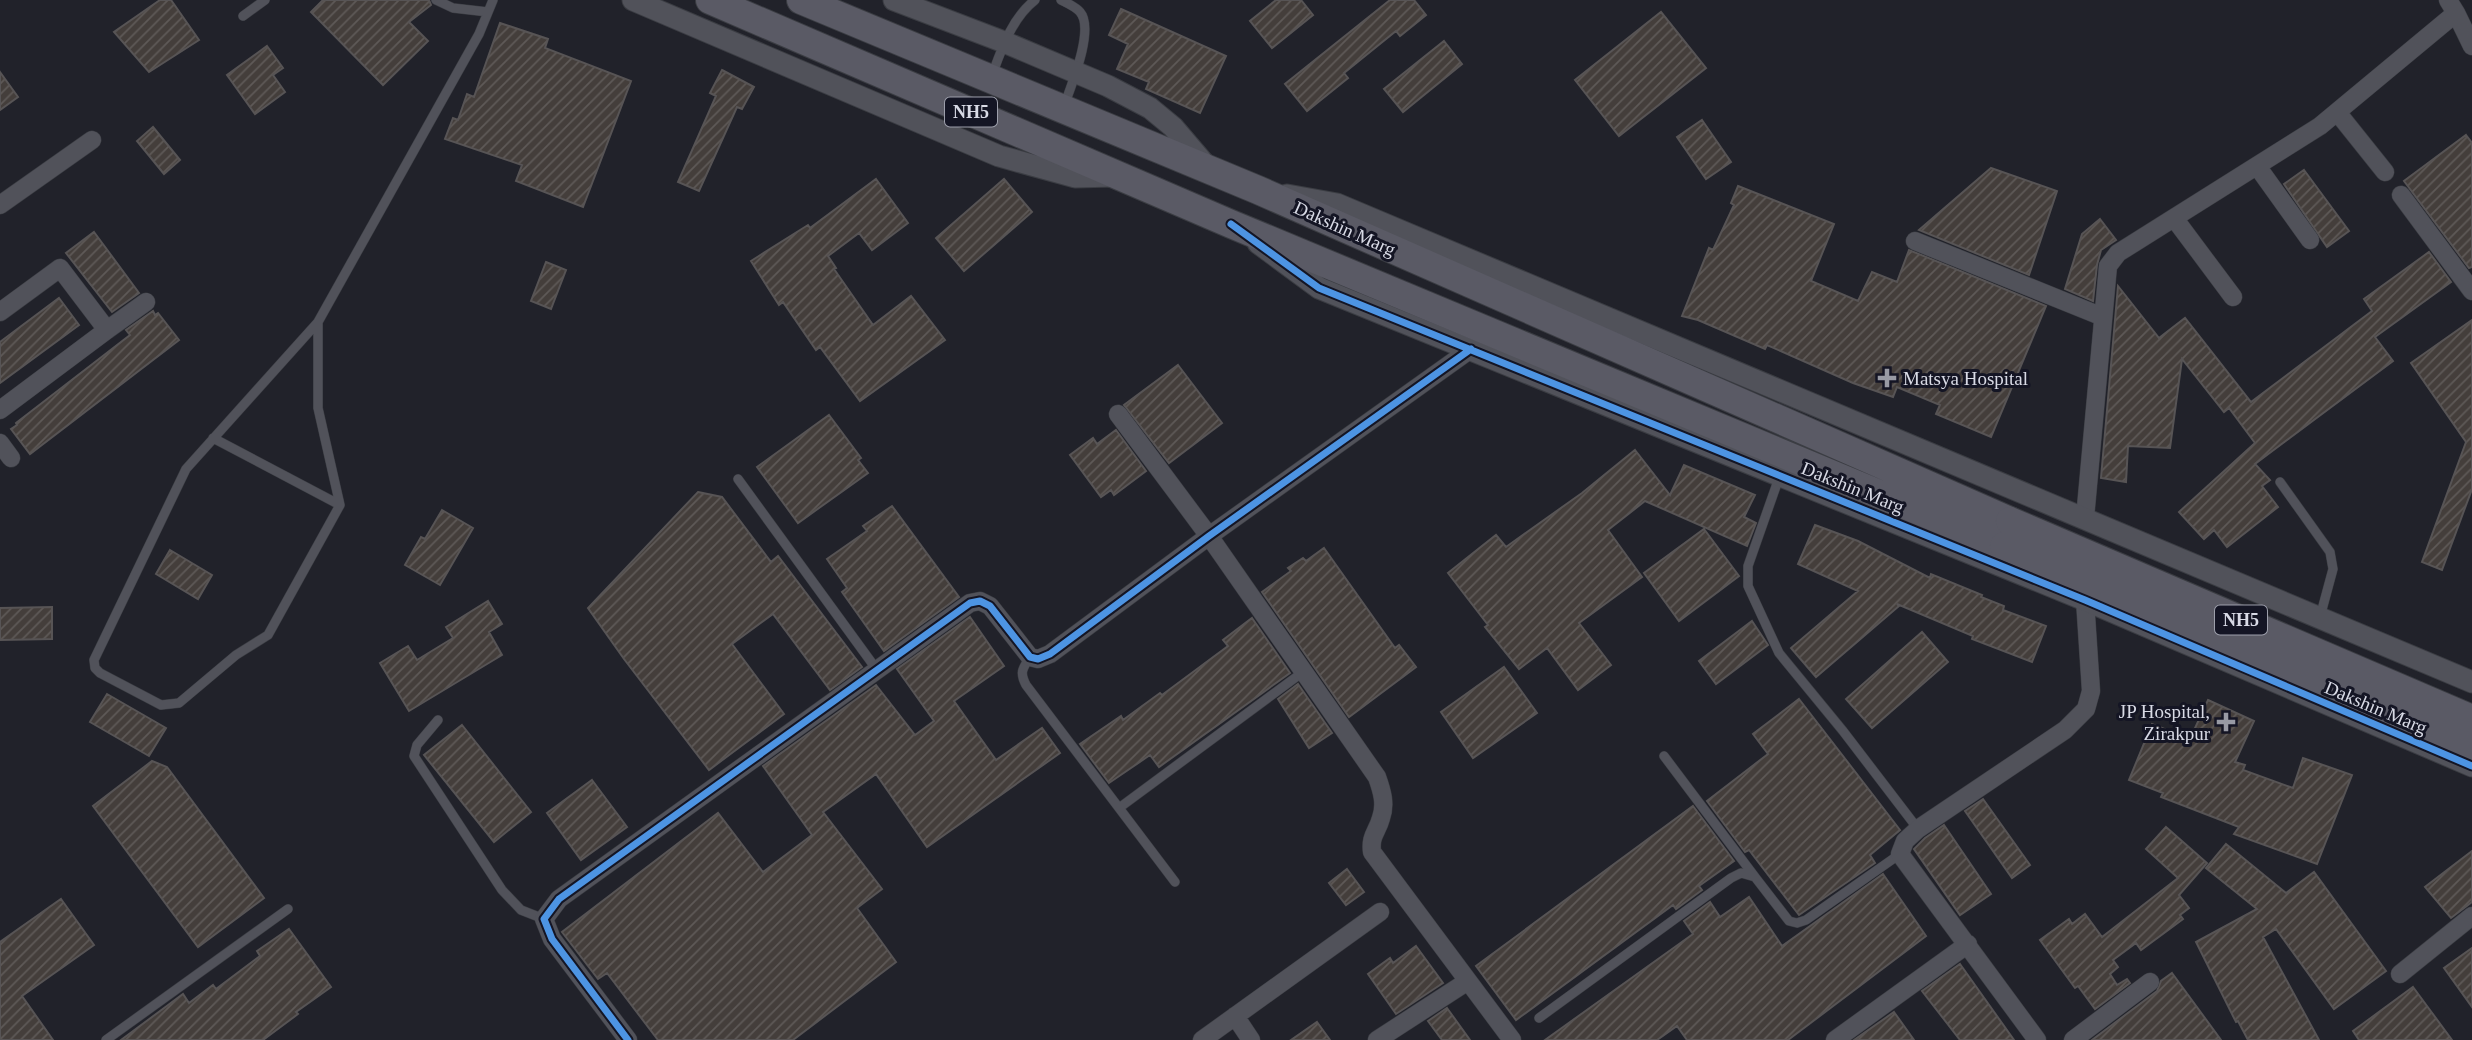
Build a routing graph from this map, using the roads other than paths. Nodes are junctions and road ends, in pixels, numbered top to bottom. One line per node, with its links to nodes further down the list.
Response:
1 (265, 0): 13 (lane)
2 (436, 0): 12 (lane)
3 (493, 0): 12 (lane)
4 (633, 0): 24 (street)
5 (710, 0): 24 (highway, Dakshin Marg / NH5)
6 (801, 0): 17 (highway, Dakshin Marg / NH5)
7 (894, 0): 10 (street)
8 (1035, 0): 14 (lane)
9 (1061, 0): 16 (lane)
10 (926, 5): 14 (street)
11 (2452, 6): 15 (street); 19 (street)
12 (488, 12): 37 (lane)
13 (243, 16)
14 (1004, 42): 16 (street); 17 (lane)
15 (2471, 44)
16 (1076, 72): 18 (lane); 22 (street)
17 (990, 80): 18 (highway, Dakshin Marg / NH5)
18 (1063, 110): 22 (highway, Dakshin Marg / NH5)
19 (2336, 112): 21 (street); 23 (street)
20 (92, 140): 27 (street)
21 (2257, 166): 28 (street); 30 (street)
22 (1211, 171): 25 (highway, Dakshin Marg / NH5)
23 (2385, 172)
24 (1120, 176): 29 (highway, Dakshin Marg / NH5)
25 (1258, 190): 49 (street, Dakshin Marg / NH5); 50 (highway, Dakshin Marg)
26 (2401, 195): 32 (street)
27 (0, 205)
28 (2174, 218): 33 (street); 36 (street)
29 (1231, 224): 39 (street, Dakshin Marg / NH5); 50 (highway, Dakshin Marg)
30 (2310, 240)
31 (1915, 242): 36 (street)
32 (2472, 292)
33 (2233, 297)
34 (146, 302): 38 (street)
35 (0, 312): 38 (street)
36 (2103, 317): 49 (street)
37 (318, 322): 42 (lane); 48 (lane)
38 (107, 330): 40 (street)
39 (1471, 349): 45 (street, Dakshin Marg / NH5); 51 (street)
40 (0, 410)
41 (1118, 414): 51 (street)
42 (213, 438): 48 (lane); 48 (lane)
43 (0, 443): 44 (street)
44 (11, 458)
45 (1780, 474): 52 (street, Dakshin Marg / NH5); 65 (lane)
46 (738, 479): 55 (lane)
47 (2280, 482): 53 (lane)
48 (340, 505)
49 (2085, 518): 53 (street, Dakshin Marg / NH5)
50 (2007, 534): 59 (highway, Dakshin Marg / NH5, bridge); 61 (highway, Dakshin Marg / NH5, bridge)
51 (1209, 536): 54 (street); 56 (street)
52 (2085, 600): 58 (street, Dakshin Marg / NH5); 65 (street)
53 (2312, 614): 57 (street, Dakshin Marg / NH5); 58 (street)
54 (1030, 657): 55 (street); 64 (lane)
55 (877, 670): 72 (street)
56 (1303, 672): 64 (lane); 75 (street)
57 (2472, 682)
58 (2279, 683): 63 (street, Dakshin Marg / NH5)
59 (2472, 719)
60 (438, 720): 72 (lane)
61 (2472, 746)
62 (1664, 756): 67 (lane)
63 (2472, 766)
64 (1119, 808): 68 (lane)
65 (1919, 829): 66 (street)
66 (1900, 854): 67 (lane); 73 (street)
67 (1755, 877): 78 (lane)
68 (1175, 882)
69 (288, 909): 79 (lane)
70 (1380, 912): 77 (street)
71 (2472, 916): 74 (street)
72 (544, 919): 80 (street)
73 (1968, 944): 85 (street); 86 (street)
74 (2400, 974)
75 (1468, 981): 83 (street); 84 (street)
76 (2150, 982): 87 (street)
77 (1235, 1016): 81 (street); 82 (street)
78 (1539, 1018)
79 (106, 1040)
80 (628, 1040)
81 (1202, 1040)
82 (1251, 1040)
83 (1377, 1040)
84 (1512, 1040)
85 (1835, 1040)
86 (2037, 1040)
87 (2073, 1040)

